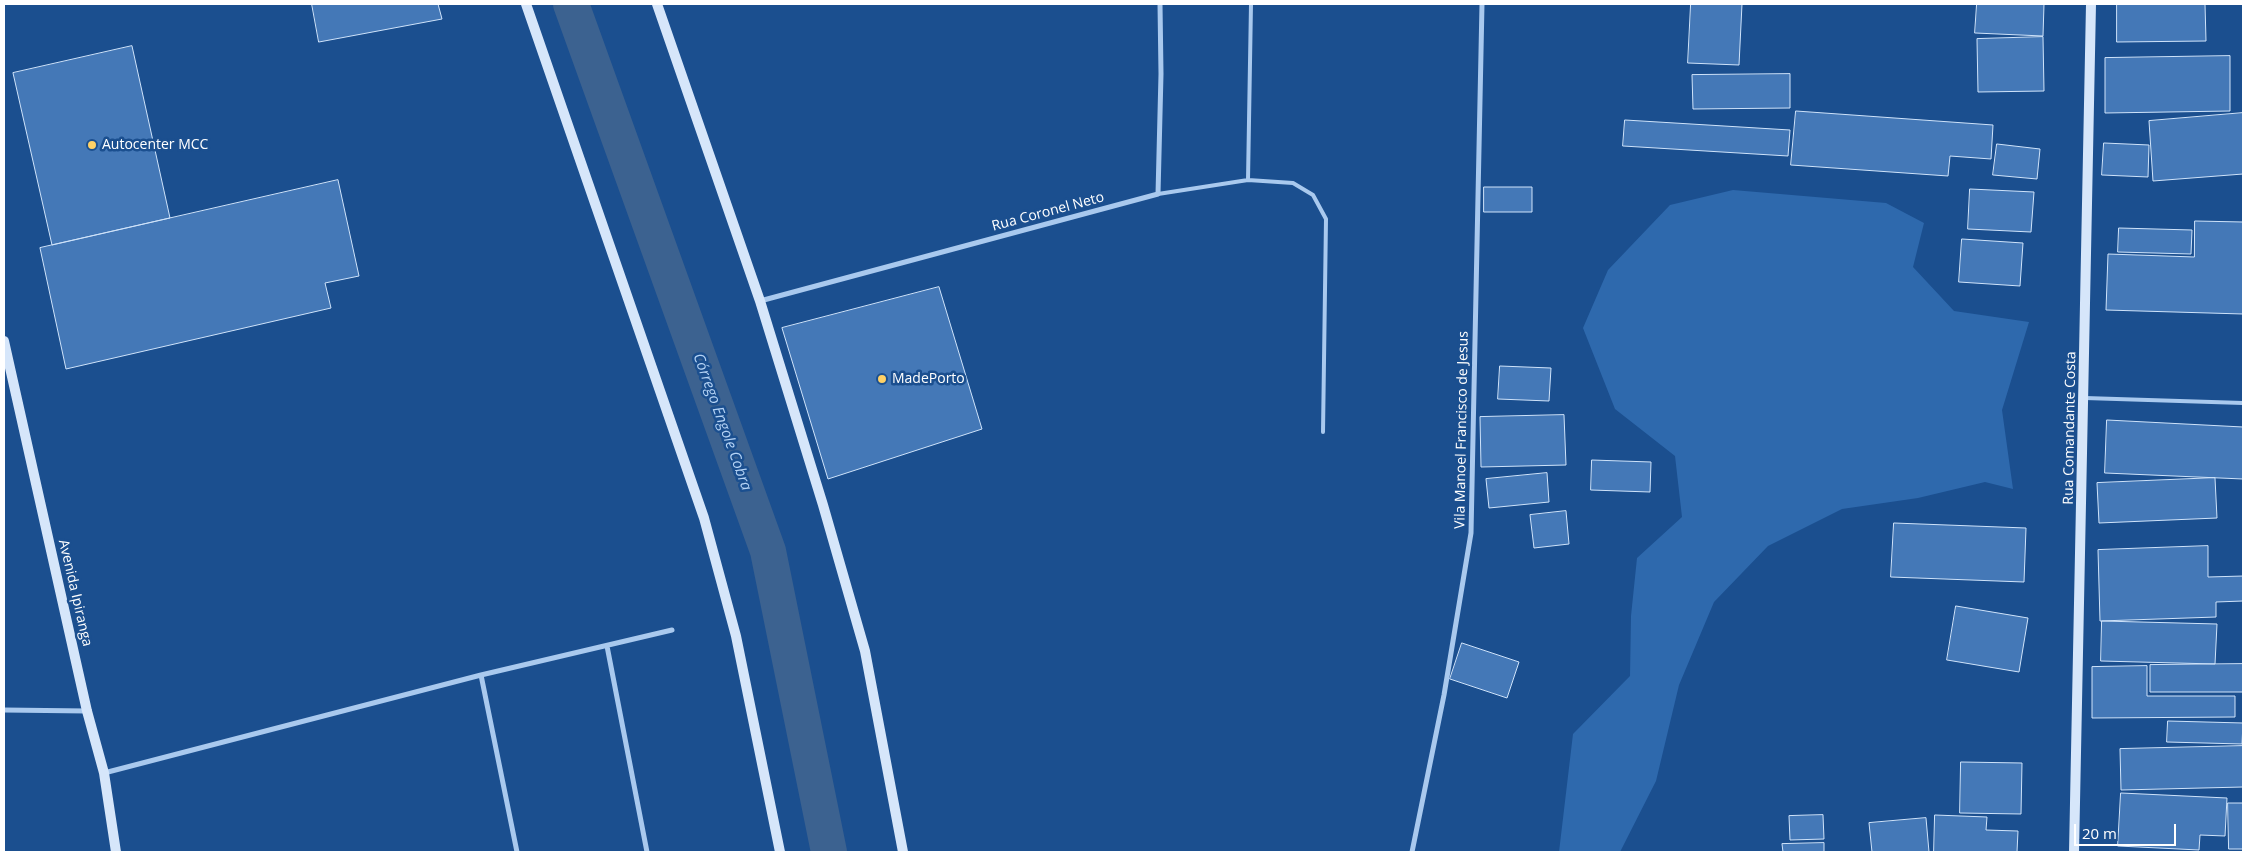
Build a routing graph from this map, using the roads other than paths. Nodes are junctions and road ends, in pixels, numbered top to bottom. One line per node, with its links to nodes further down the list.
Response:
1 (526, 4): 23 (street)
2 (657, 4): 9 (street)
3 (1160, 4): 8 (street)
4 (1251, 4): 7 (lane)
5 (1482, 4): 25 (street, Vila Manoel Francisco de Jesus)
6 (2091, 4): 11 (street, Rua Comandante Costa)
7 (1248, 180): 8 (lane); 13 (lane)
8 (1158, 194): 9 (street, Rua Coronel Neto)
9 (760, 301): 24 (street)
10 (4, 341): 18 (street, Avenida Ipiranga)
11 (2085, 398): 12 (lane); 26 (street, Rua Comandante Costa)
12 (2243, 403)
13 (1323, 432)
14 (672, 630): 15 (street)
15 (607, 646): 16 (street); 22 (street)
16 (481, 675): 19 (street); 21 (street)
17 (4, 710): 18 (street)
18 (88, 711): 19 (street, Avenida Ipiranga)
19 (104, 773): 20 (street, Avenida Ipiranga)
20 (116, 852)
21 (517, 852)
22 (647, 852)
23 (780, 852)
24 (903, 852)
25 (1412, 852)
26 (2074, 852)

